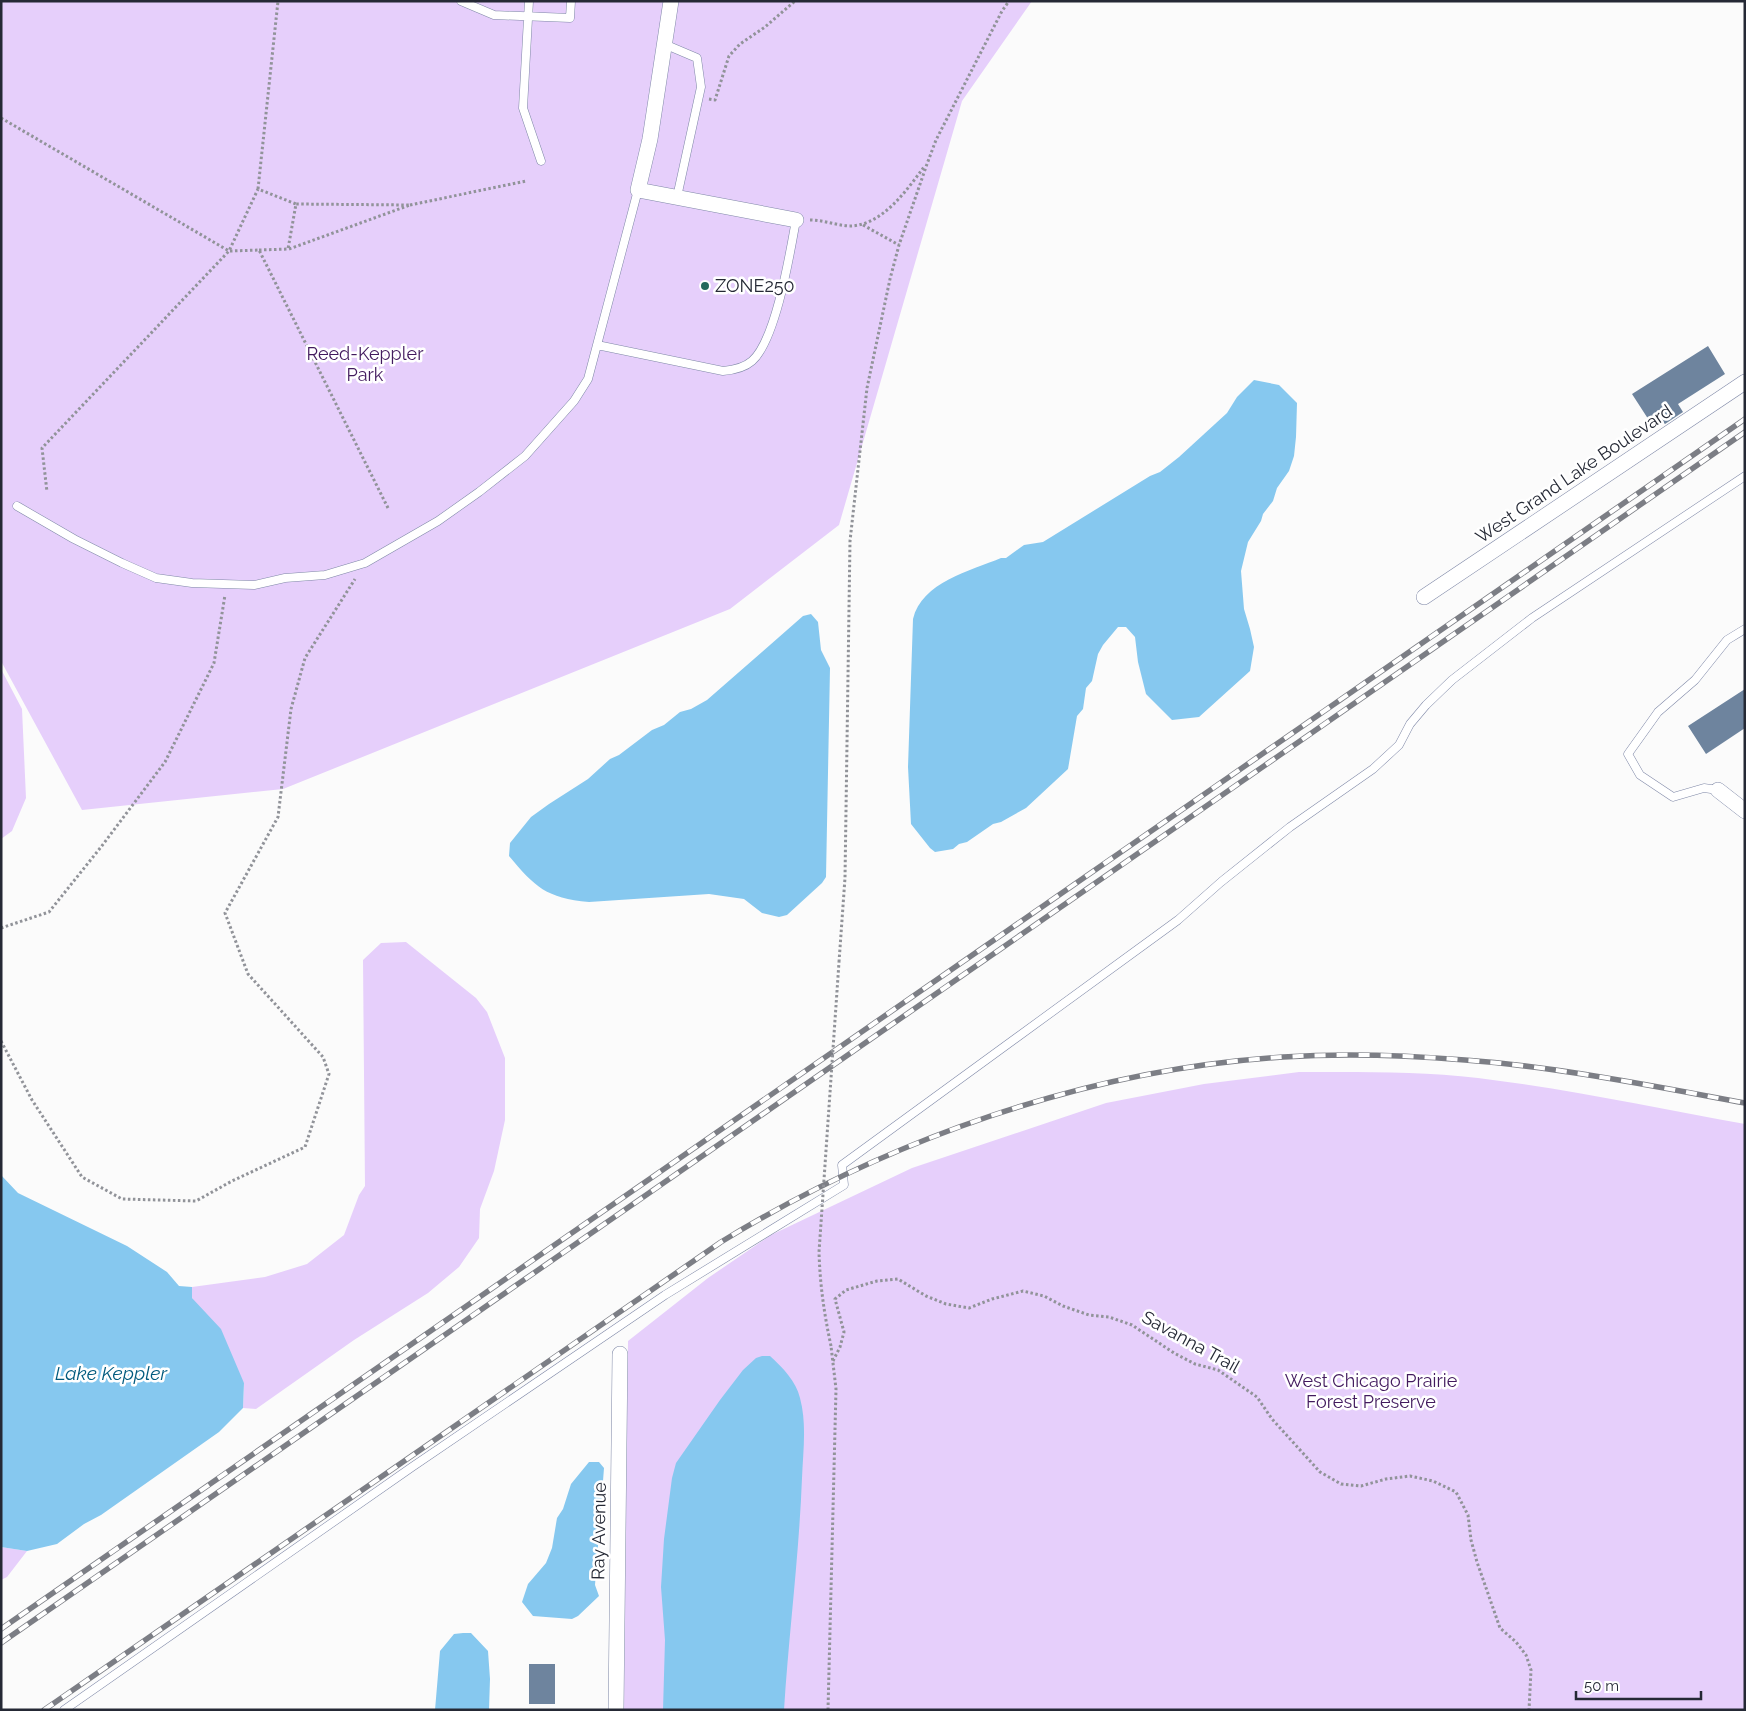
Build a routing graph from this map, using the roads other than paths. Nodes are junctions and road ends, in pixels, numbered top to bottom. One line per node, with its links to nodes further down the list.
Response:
1 (460, 1): 5 (lane)
2 (528, 1): 5 (lane)
3 (571, 1): 5 (lane)
4 (671, 1): 6 (street)
5 (528, 17): 7 (lane)
6 (664, 44): 8 (street); 9 (lane)
7 (541, 160)
8 (638, 190): 9 (street); 11 (lane)
9 (677, 197): 10 (street)
10 (796, 220): 11 (lane)
11 (597, 345): 14 (lane)
12 (1745, 382): 15 (street, West Grand Lake Boulevard)
13 (1745, 476): 20 (lane)
14 (17, 506)
15 (1424, 597)
16 (1745, 629): 17 (lane)
17 (1718, 790): 18 (street)
18 (1745, 811)
19 (620, 1354): 21 (street, Ray Avenue)
20 (64, 1710)
21 (616, 1710)

